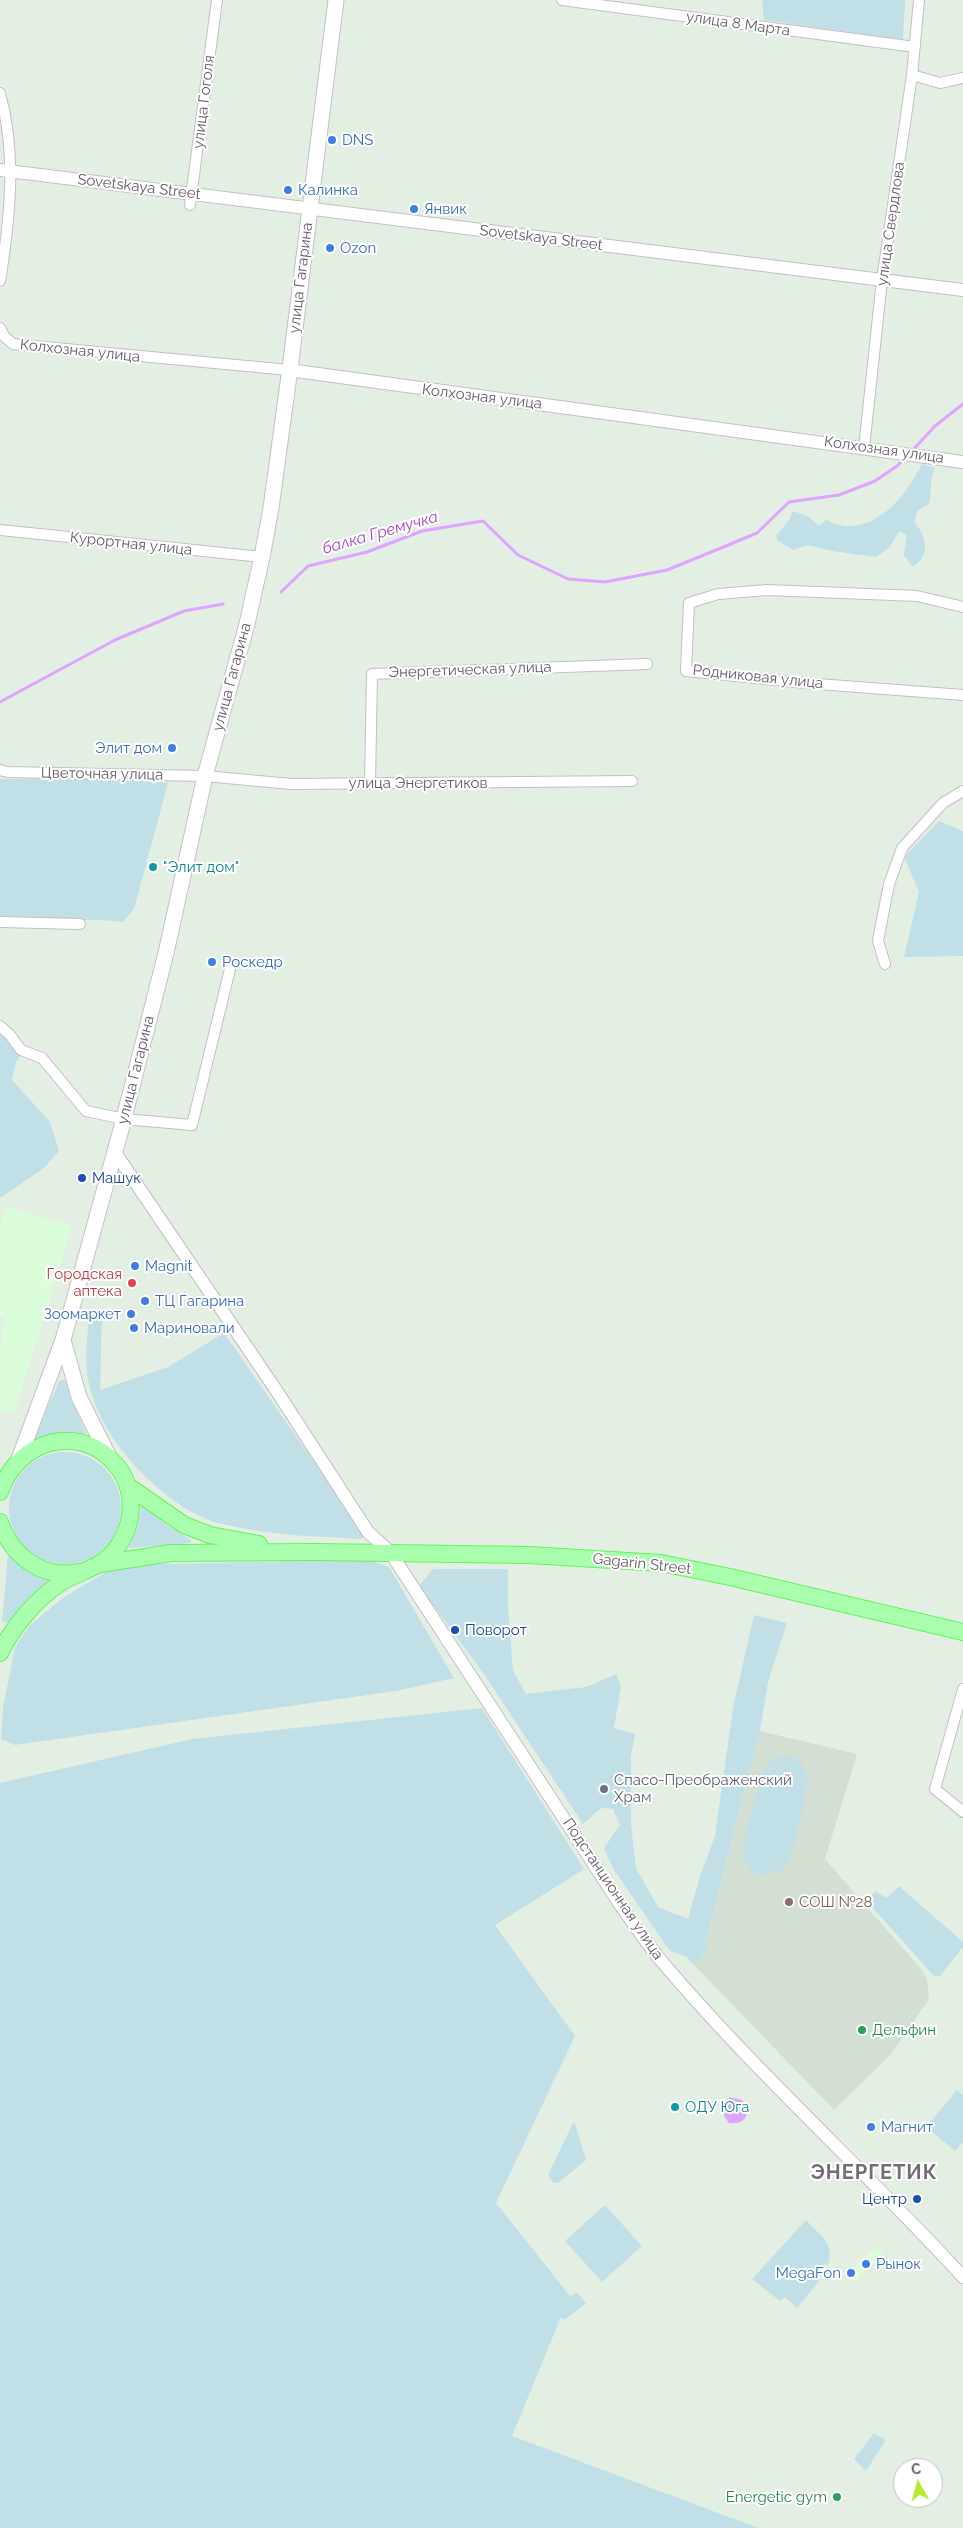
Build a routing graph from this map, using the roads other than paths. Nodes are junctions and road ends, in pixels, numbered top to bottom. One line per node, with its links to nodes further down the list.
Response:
1 (217, 0): 10 (street, улица Гоголя)
2 (336, 0): 11 (main road, улица Гагарина)
3 (562, 0): 5 (street, улица 8 Марта)
4 (919, 0): 5 (street, улица Свердлова)
5 (915, 47): 6 (street, улица Свердлова)
6 (912, 76): 7 (street); 12 (street, улица Свердлова)
7 (963, 78)
8 (0, 92): 9 (street)
9 (5, 170): 10 (street, Sovetskaya Street); 13 (street)
10 (191, 199): 11 (street, Sovetskaya Street)
11 (308, 209): 12 (street, Sovetskaya Street); 16 (main road, улица Гагарина)
12 (882, 280): 14 (street, Sovetskaya Street); 17 (street, улица Свердлова)
13 (0, 281)
14 (963, 290)
15 (2, 332): 16 (street, Колхозная улица)
16 (289, 370): 17 (street, Колхозная улица); 20 (main road, улица Гагарина)
17 (864, 448): 18 (street, Колхозная улица)
18 (963, 462)
19 (0, 530): 20 (street, Курортная улица)
20 (262, 557): 25 (main road, улица Гагарина)
21 (963, 607): 23 (street, Родниковая улица)
22 (647, 664): 27 (street, Энергетическая улица)
23 (963, 695)
24 (0, 770): 25 (street, Цветочная улица)
25 (205, 776): 27 (street, улица Энергетиков); 34 (main road, улица Гагарина)
26 (632, 782): 27 (street, улица Энергетиков)
27 (370, 783)
28 (963, 791): 31 (street)
29 (0, 922): 30 (street)
30 (80, 924)
31 (885, 964)
32 (230, 969): 34 (street)
33 (0, 1026): 34 (street)
34 (124, 1119): 35 (main road, улица Гагарина)
35 (114, 1151): 36 (main road, улица Гагарина); 44 (street, Подстанционная улица)
36 (63, 1340): 37 (main road); 38 (main road, улица Гагарина)
37 (109, 1457): 38 (main road); 39 (main road)
38 (19, 1459): 40 (main road)
39 (128, 1486): 43 (main road); 45 (main road)
40 (0, 1492)
41 (0, 1522): 42 (main road); 45 (main road)
42 (0, 1534)
43 (314, 1552): 44 (main road, Gagarin Street); 45 (main road)
44 (390, 1552): 46 (main road, Gagarin Street); 50 (street, Подстанционная улица)
45 (94, 1566): 47 (main road)
46 (963, 1632)
47 (0, 1653)
48 (963, 1689): 49 (street)
49 (963, 1812)
50 (963, 2277)

